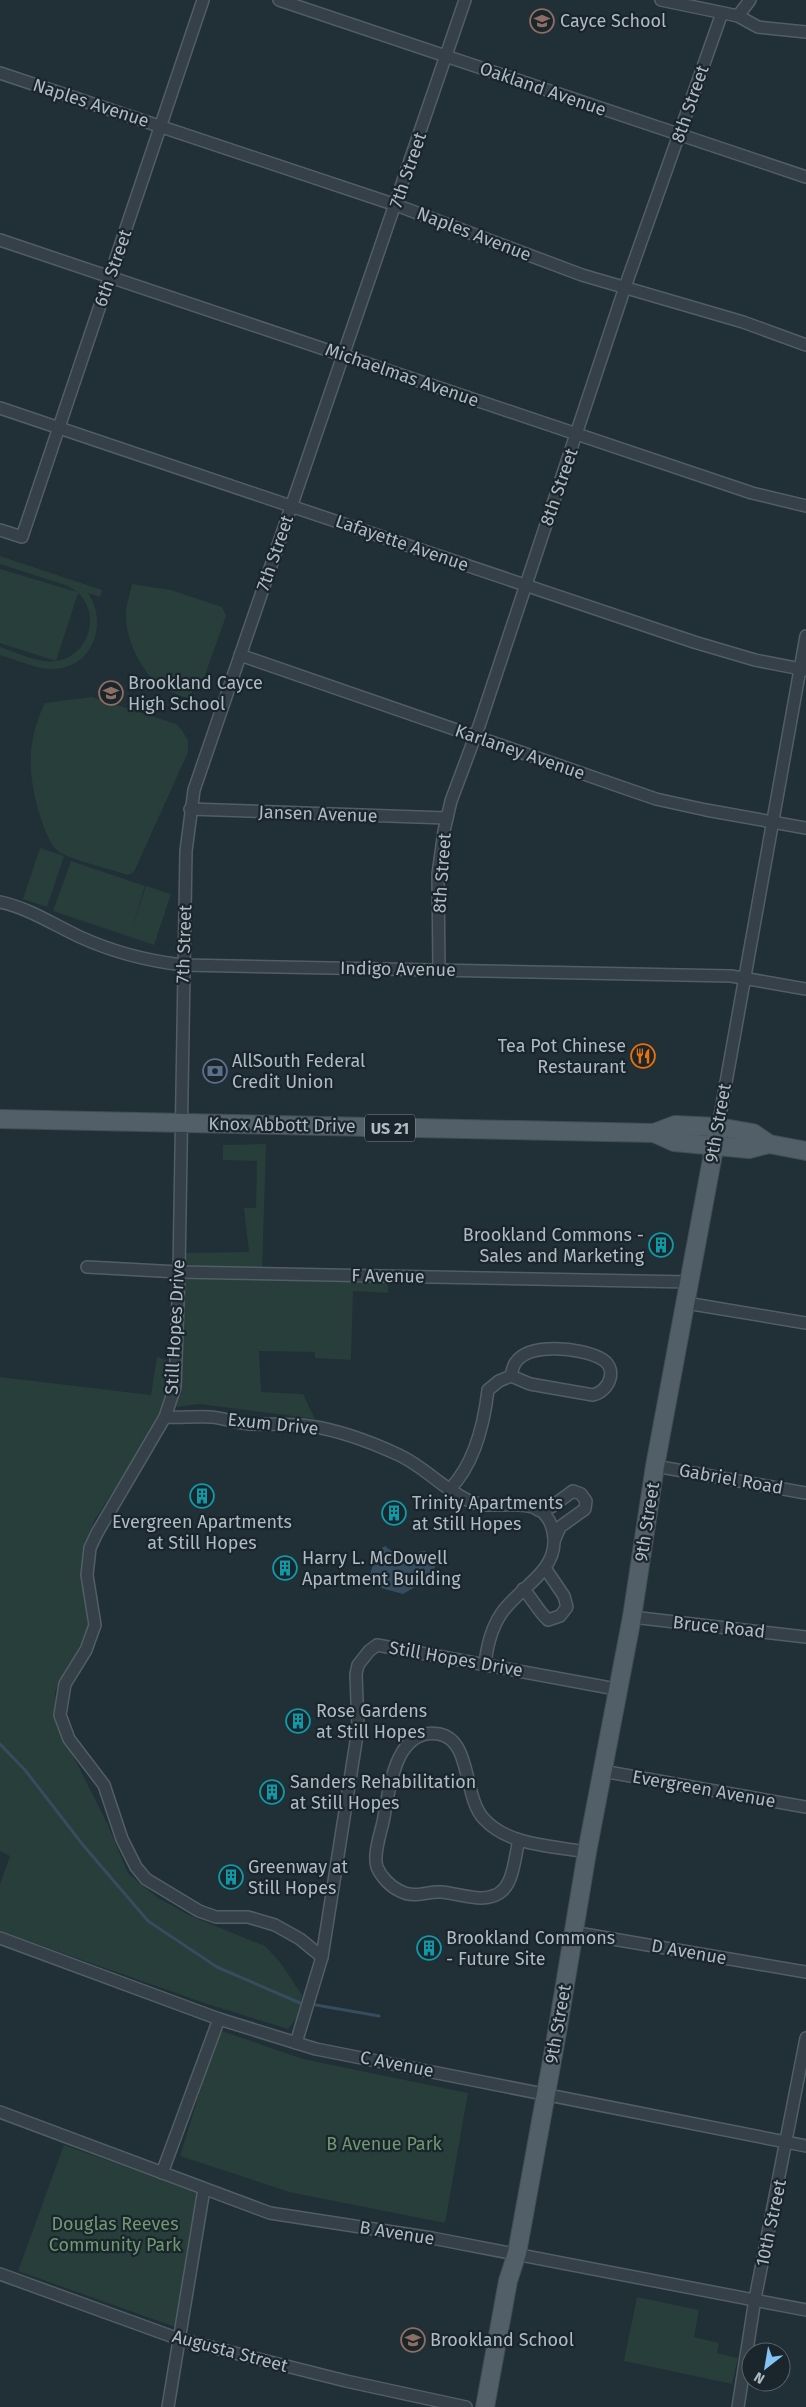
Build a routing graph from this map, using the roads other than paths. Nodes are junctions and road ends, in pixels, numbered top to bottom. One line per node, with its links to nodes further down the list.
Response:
1 (203, 0): 11 (street, 6th Street)
2 (279, 0): 9 (street, Oakland Avenue)
3 (465, 0): 9 (street, 7th Street)
4 (661, 0): 6 (street)
5 (750, 0): 7 (street)
6 (722, 12): 7 (street); 12 (street, 8th Street)
7 (738, 16): 8 (street)
8 (806, 32)
9 (446, 56): 12 (street, Oakland Avenue); 14 (street, 7th Street)
10 (0, 73): 11 (street, Naples Avenue)
11 (161, 126): 14 (street, Naples Avenue); 16 (street, 6th Street)
12 (680, 135): 13 (street, Oakland Avenue); 17 (street, 8th Street)
13 (806, 177)
14 (396, 205): 17 (street, Naples Avenue); 19 (street, 7th Street)
15 (0, 240): 16 (street, Michaelmas Avenue)
16 (110, 276): 19 (street, Michaelmas Avenue); 21 (street, 6th Street)
17 (625, 287): 18 (street, Naples Avenue); 22 (street, 8th Street)
18 (806, 345)
19 (344, 355): 22 (street, Michaelmas Avenue); 23 (street, 7th Street)
20 (0, 408): 21 (street, Lafayette Avenue)
21 (59, 427): 23 (street, Lafayette Avenue); 25 (street, 6th Street)
22 (576, 434): 24 (street, Michaelmas Avenue); 26 (street, 8th Street)
23 (292, 506): 26 (street, Lafayette Avenue); 28 (street, 7th Street)
24 (806, 506)
25 (0, 530)
26 (526, 585): 29 (street, Lafayette Avenue); 30 (street, 8th Street)
27 (806, 636): 29 (street, 9th Street)
28 (240, 655): 30 (street, Karlaney Avenue); 31 (street, 7th Street)
29 (803, 670): 33 (street, 9th Street)
30 (475, 736): 32 (street, 8th Street); 33 (street, Karlaney Avenue)
31 (190, 809): 32 (street, Jansen Avenue); 36 (street, 7th Street)
32 (447, 818): 37 (street, 8th Street)
33 (772, 822): 34 (street, Karlaney Avenue); 38 (street, 9th Street)
34 (806, 828)
35 (0, 902): 36 (street, Indigo Avenue)
36 (183, 965): 37 (street, Indigo Avenue); 41 (street, 7th Street)
37 (439, 970): 38 (street, Indigo Avenue)
38 (744, 978): 39 (street, Indigo Avenue); 42 (street, 9th Street)
39 (806, 989)
40 (0, 1119): 41 (main road, Knox Abbott Drive / US 21)
41 (180, 1123): 42 (main road, Knox Abbott Drive / US 21); 45 (street, Still Hopes Drive)
42 (716, 1136): 43 (main road, Knox Abbott Drive / US 21); 46 (main road, 9th Street)
43 (806, 1151)
44 (87, 1267): 45 (street, F Avenue)
45 (179, 1272): 46 (street, F Avenue); 50 (street, Still Hopes Drive)
46 (690, 1282): 47 (main road, 9th Street)
47 (686, 1303): 48 (street); 51 (main road, 9th Street)
48 (806, 1323)
49 (511, 1376): 49 (street); 52 (street)
50 (165, 1417): 52 (street, Exum Drive); 68 (street, Still Hopes Drive)
51 (655, 1466): 53 (street, Gabriel Road); 58 (main road, 9th Street)
52 (450, 1489): 54 (street, Exum Drive)
53 (806, 1493)
54 (538, 1510): 55 (street); 55 (street)
55 (554, 1541): 56 (street)
56 (545, 1568): 57 (street); 57 (street)
57 (523, 1589): 60 (street)
58 (632, 1618): 59 (street, Bruce Road); 61 (main road, 9th Street)
59 (806, 1637)
60 (485, 1664): 61 (street, Still Hopes Drive); 68 (street, Still Hopes Drive)
61 (616, 1689): 62 (main road, 9th Street)
62 (602, 1770): 63 (street, Evergreen Avenue); 65 (main road, 9th Street)
63 (806, 1807)
64 (519, 1840): 64 (street); 65 (street)
65 (587, 1852): 66 (main road, 9th Street)
66 (572, 1932): 69 (street, D Avenue); 73 (main road, 9th Street)
67 (0, 1938): 70 (street, C Avenue)
68 (322, 1957): 72 (street, Still Hopes Drive)
69 (806, 1972)
70 (219, 2019): 72 (street, C Avenue); 77 (street)
71 (806, 2038): 75 (street, 10th Street)
72 (296, 2043): 73 (street, C Avenue)
73 (545, 2093): 75 (street, C Avenue); 79 (main road, 9th Street)
74 (0, 2112): 77 (street, B Avenue)
75 (787, 2143): 76 (street, C Avenue); 81 (street, 10th Street)
76 (806, 2146)
77 (162, 2172): 78 (street, B Avenue)
78 (204, 2189): 79 (street, B Avenue); 83 (street)
79 (517, 2253): 81 (street, B Avenue); 86 (main road, 9th Street)
80 (0, 2274): 83 (street, Augusta Street)
81 (755, 2299): 82 (street, B Avenue); 87 (street, 10th Street)
82 (806, 2310)
83 (179, 2339): 84 (street); 85 (street, Augusta Street)
84 (168, 2407)
85 (466, 2407)
86 (485, 2407)
87 (738, 2407)

